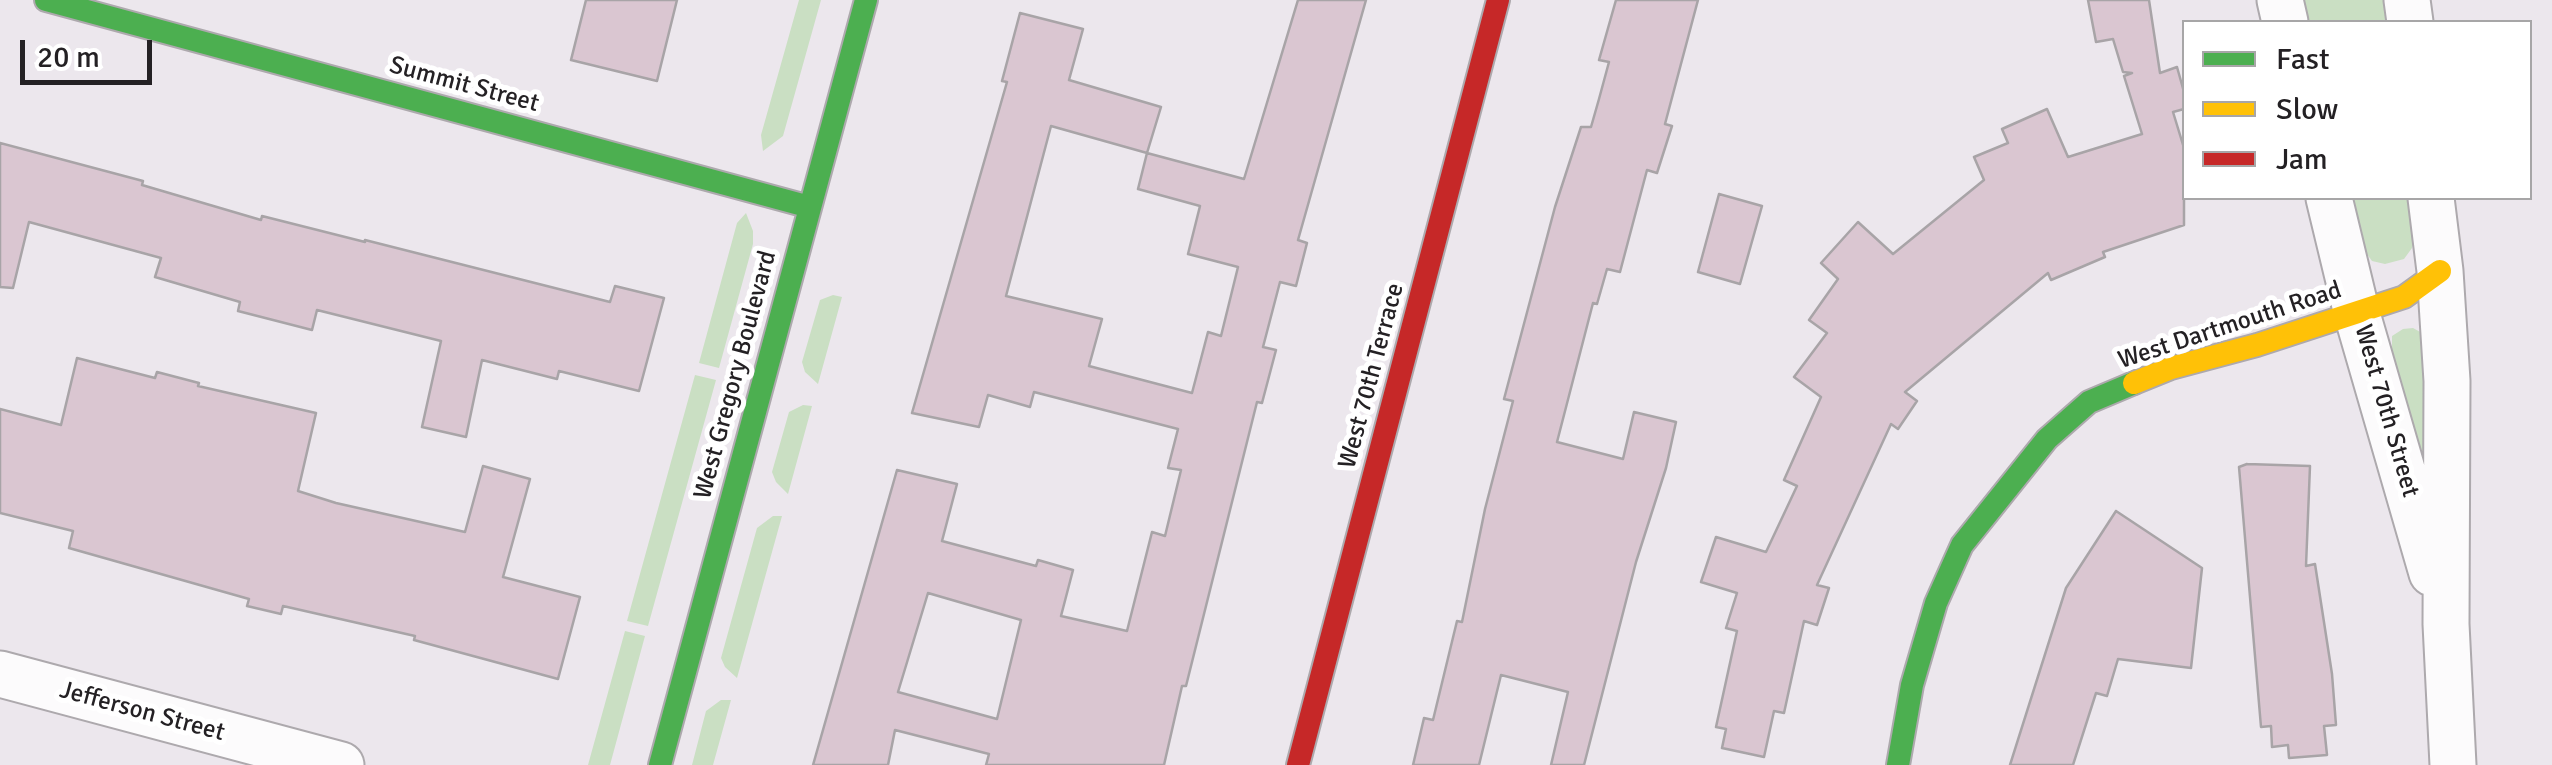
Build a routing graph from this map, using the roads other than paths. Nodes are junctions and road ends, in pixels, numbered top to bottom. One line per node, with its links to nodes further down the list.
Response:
1 (46, 0): 4 (street, Summit Street)
2 (866, 0): 7 (street, West Gregory Boulevard)
3 (1498, 0): 14 (street, West 70th Terrace)
4 (158, 15): 7 (street, Summit Street)
5 (2330, 200): 9 (street, West 70th Street)
6 (2431, 200): 8 (street, West 70th Street)
7 (810, 207): 13 (street, West Gregory Boulevard)
8 (2440, 271): 9 (street, West Dartmouth Road); 10 (street, West 70th Street)
9 (2358, 314): 10 (street, West 70th Street); 15 (street, West Dartmouth Road)
10 (2446, 624): 16 (street, West 70th Street)
11 (0, 674): 12 (street, Jefferson Street)
12 (341, 765)
13 (660, 765)
14 (1298, 765)
15 (1898, 765)
16 (2452, 765)

